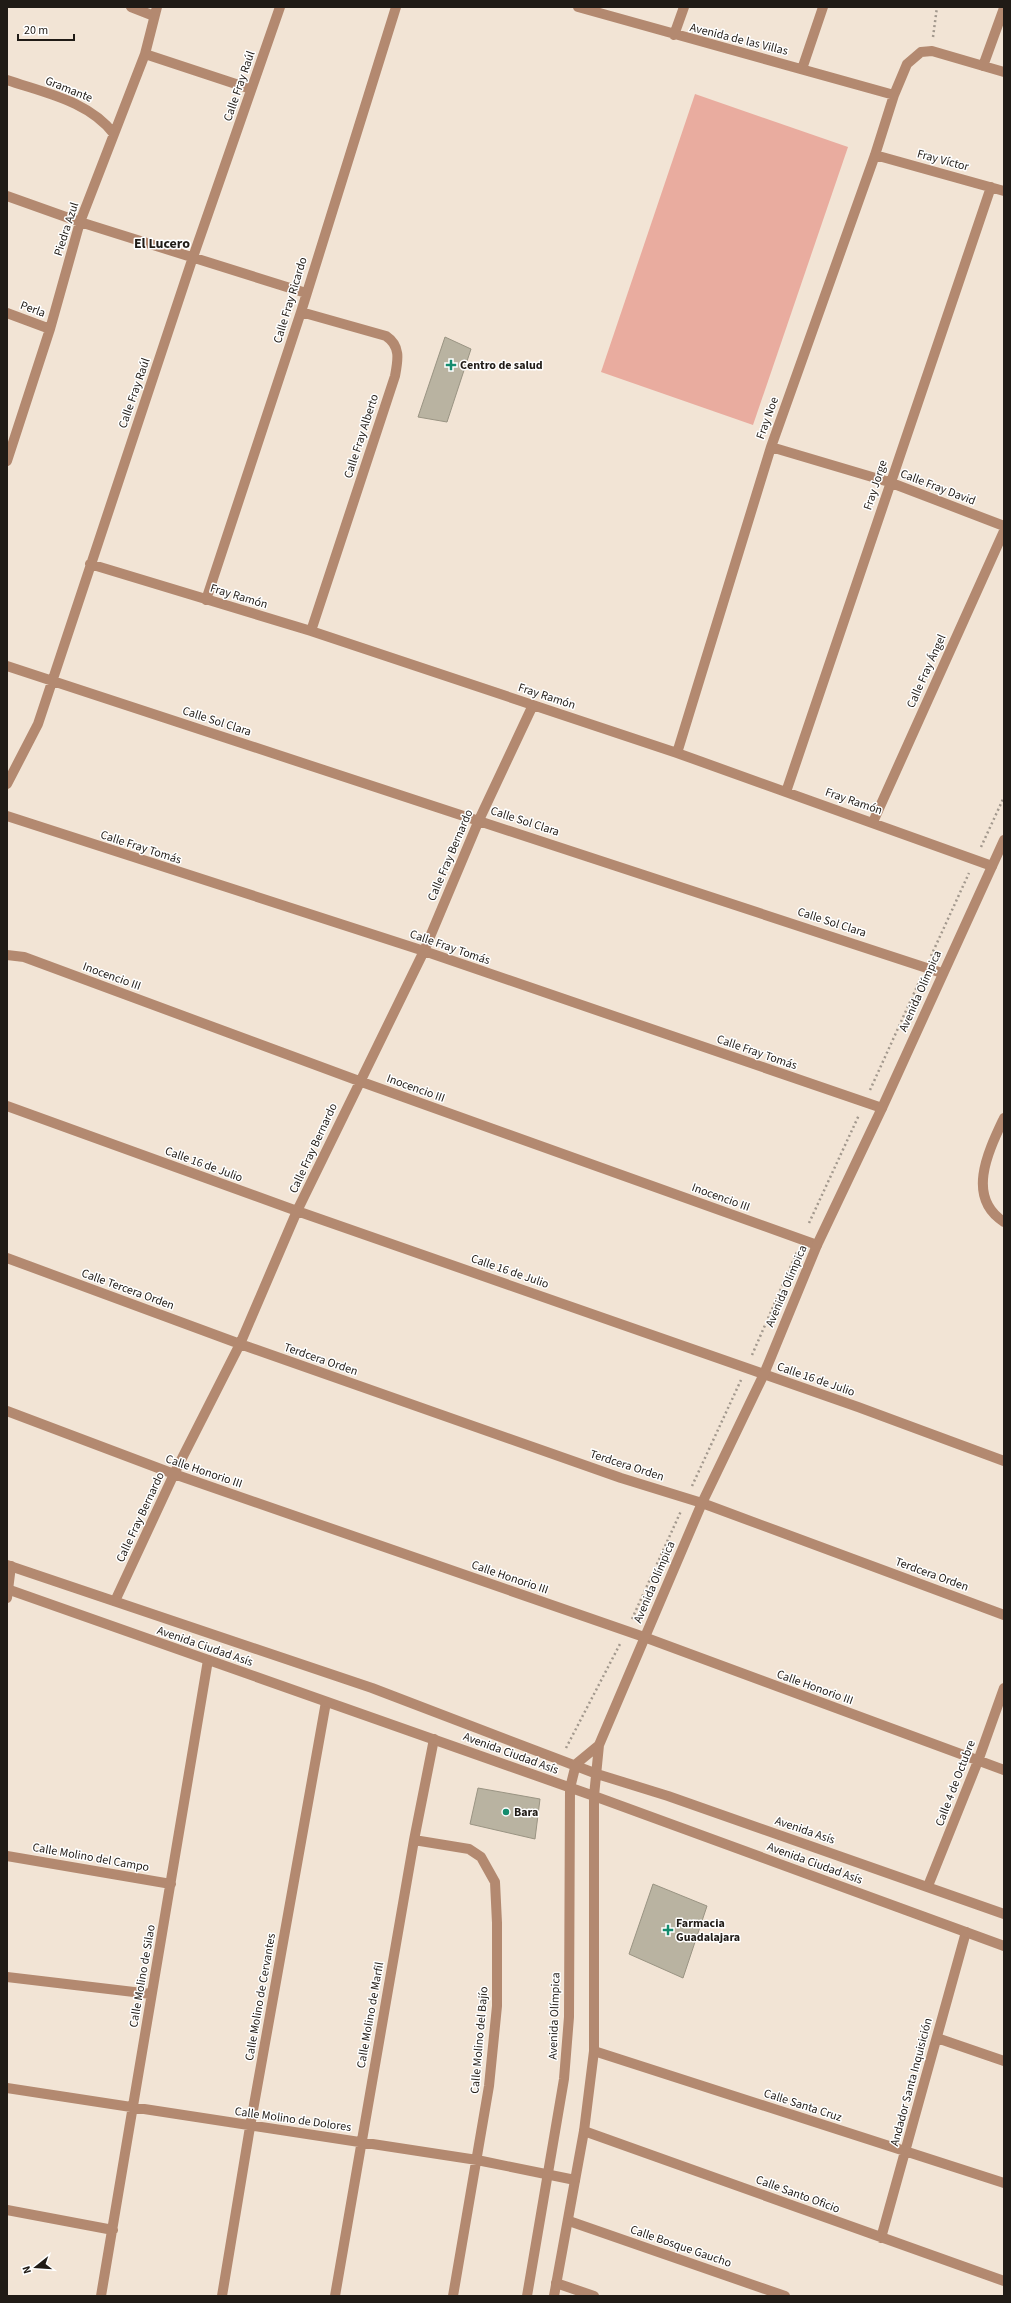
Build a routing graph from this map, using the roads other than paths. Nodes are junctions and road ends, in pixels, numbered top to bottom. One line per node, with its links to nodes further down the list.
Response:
1 (131, 7): 8 (street)
2 (280, 7): 15 (street, Calle Fray Raúl)
3 (396, 7): 24 (street, Calle Fray Ricardo)
4 (578, 7): 9 (street, Avenida de las Villas)
5 (684, 7): 9 (street)
6 (823, 7): 12 (street)
7 (1004, 8): 11 (street)
8 (156, 11): 10 (street, Piedra Azul)
9 (674, 35): 12 (street, Avenida de las Villas)
10 (145, 54): 15 (street); 17 (street, Piedra Azul)
11 (983, 66): 13 (street); 16 (street, Fray Noe)
12 (802, 68): 16 (street, Avenida de las Villas)
13 (1004, 72)
14 (7, 80): 17 (street, Gramante)
15 (252, 89): 23 (street, Calle Fray Raúl)
16 (894, 95): 18 (street, Fray Noe)
17 (114, 134): 22 (street, Piedra Azul)
18 (875, 155): 19 (street, Fray Víctor); 29 (street, Fray Noe)
19 (991, 187): 20 (street, Fray Víctor); 31 (street, Fray Jorge)
20 (1004, 191)
21 (7, 196): 22 (street)
22 (80, 222): 23 (street); 27 (street, Piedra Azul)
23 (193, 257): 24 (street); 34 (street, Calle Fray Raúl)
24 (306, 293): 25 (street, Calle Fray Ricardo)
25 (301, 312): 35 (street, Calle Fray Ricardo); 36 (street, Calle Fray Alberto)
26 (7, 313): 27 (street, Perla)
27 (50, 329): 28 (street, Piedra Azul)
28 (11, 435): 30 (street, Piedra Azul)
29 (771, 447): 31 (street, Calle Fray David); 40 (street, Fray Noe)
30 (7, 460)
31 (890, 482): 32 (street, Calle Fray David); 42 (street, Fray Jorge)
32 (1004, 526)
33 (1004, 531): 45 (street, Calle Fray Ángel)
34 (90, 564): 35 (street, Fray Ramón); 38 (street, Calle Fray Raúl)
35 (206, 600): 36 (street, Fray Ramón)
36 (311, 631): 39 (street, Fray Ramón)
37 (7, 666): 38 (street, Calle Sol Clara)
38 (52, 681): 41 (street, Calle Fray Raúl); 44 (street, Calle Sol Clara)
39 (533, 705): 40 (street, Fray Ramón); 44 (street, Calle Fray Bernardo)
40 (677, 753): 42 (street, Fray Ramón)
41 (7, 784)
42 (786, 792): 45 (street, Fray Ramón)
43 (7, 816): 48 (street, Calle Fray Tomás)
44 (479, 820): 48 (street, Calle Fray Bernardo); 50 (street, Calle Sol Clara)
45 (873, 822): 47 (street, Fray Ramón)
46 (1004, 840): 47 (street, Avenida Olímpica)
47 (992, 866): 50 (street, Avenida Olímpica)
48 (424, 951): 51 (street, Calle Fray Bernardo); 53 (street, Calle Fray Tomás)
49 (7, 955): 51 (street, Inocencio III)
50 (942, 973): 53 (street, Avenida Olímpica)
51 (359, 1081): 55 (street, Calle Fray Bernardo); 57 (street, Inocencio III)
52 (7, 1106): 55 (street, Calle 16 de Julio)
53 (882, 1108): 57 (street, Avenida Olímpica)
54 (1004, 1118): 56 (street)
55 (297, 1211): 59 (street, Calle Fray Bernardo); 60 (street, Calle 16 de Julio)
56 (1004, 1222)
57 (817, 1245): 60 (street, Avenida Olímpica)
58 (7, 1258): 59 (street, Calle Tercera Orden)
59 (240, 1344): 63 (street, Calle Fray Bernardo); 64 (street, Terdcera Orden)
60 (764, 1374): 62 (street, Calle 16 de Julio); 64 (street, Avenida Olímpica)
61 (7, 1411): 63 (street, Calle Honorio III)
62 (1004, 1461)
63 (174, 1474): 67 (street, Calle Fray Bernardo); 69 (street, Calle Honorio III)
64 (702, 1503): 68 (street, Terdcera Orden); 69 (street, Avenida Olímpica)
65 (9, 1566): 66 (street); 67 (street, Avenida Ciudad Asís)
66 (8, 1592): 70 (street, Avenida Ciudad Asís)
67 (115, 1601): 76 (street, Avenida Ciudad Asís)
68 (1004, 1615)
69 (644, 1637): 74 (street, Avenida Olímpica); 75 (street, Calle Honorio III)
70 (208, 1660): 72 (street, Avenida Ciudad Asís); 83 (street, Calle Molino de Silao)
71 (1004, 1688): 75 (street, Calle 4 de Octubre)
72 (326, 1702): 73 (street, Avenida Ciudad Asís); 95 (street, Calle Molino de Cervantes)
73 (434, 1739): 79 (street, Avenida Ciudad Asís); 81 (street, Calle Molino de Marfil)
74 (599, 1745): 76 (street, Avenida Olímpica); 78 (street, Avenida Olímpica)
75 (978, 1761): 77 (street, Calle Honorio III); 84 (street, Calle 4 de Octubre)
76 (576, 1764): 78 (street, Avenida Ciudad Asís); 79 (street, Avenida Olímpica)
77 (1004, 1770)
78 (597, 1774): 80 (street, Avenida Olímpica); 84 (street, Avenida Asís)
79 (570, 1788): 80 (street, Avenida Ciudad Asís); 100 (street, Avenida Olímpica)
80 (594, 1796): 86 (street, Avenida Ciudad Asís); 91 (street, Avenida Olímpica)
81 (414, 1840): 97 (street, Calle Molino de Marfil); 99 (street, Calle Molino del Bajío)
82 (7, 1856): 83 (street, Calle Molino del Campo)
83 (171, 1884): 89 (street, Calle Molino de Silao)
84 (928, 1886): 85 (street, Avenida Asís)
85 (1004, 1914)
86 (966, 1932): 87 (street, Avenida Ciudad Asís); 90 (street, Andador Santa Inquisición)
87 (1004, 1946)
88 (7, 1977): 89 (street)
89 (151, 1994): 94 (street, Calle Molino de Silao)
90 (937, 2038): 92 (street); 98 (street, Andador Santa Inquisición)
91 (594, 2051): 96 (street, Avenida Olímpica); 98 (street, Calle Santa Cruz)
92 (1004, 2061)
93 (7, 2088): 94 (street, Calle Molino de Dolores)
94 (133, 2107): 95 (street, Calle Molino de Dolores); 105 (street, Calle Molino de Silao)
95 (250, 2126): 97 (street, Calle Molino de Dolores); 110 (street, Calle Molino de Cervantes)
96 (584, 2132): 101 (street, Avenida Olímpica); 106 (street, Calle Santo Oficio)
97 (362, 2142): 99 (street, Calle Molino de Dolores); 111 (street, Calle Molino de Marfil)
98 (906, 2152): 102 (street, Calle Santa Cruz); 106 (street, Andador Santa Inquisición)
99 (477, 2160): 100 (street, Calle Molino de Dolores); 112 (street, Calle Molino del Bajío)
100 (548, 2173): 101 (street, Calle Molino de Dolores); 113 (street, Avenida Olímpica)
101 (575, 2180): 104 (street, Avenida Olímpica)
102 (1004, 2183)
103 (7, 2210): 105 (street)
104 (569, 2221): 108 (street, Avenida Olímpica); 116 (street, Calle Bosque Gaucho)
105 (114, 2230): 109 (street, Calle Molino de Silao)
106 (881, 2238): 107 (street, Calle Santo Oficio)
107 (1004, 2281)
108 (556, 2283): 114 (street, Avenida Olímpica); 115 (street)
109 (101, 2296)
110 (222, 2296)
111 (335, 2296)
112 (453, 2296)
113 (527, 2296)
114 (554, 2296)
115 (594, 2296)
116 (784, 2296)

